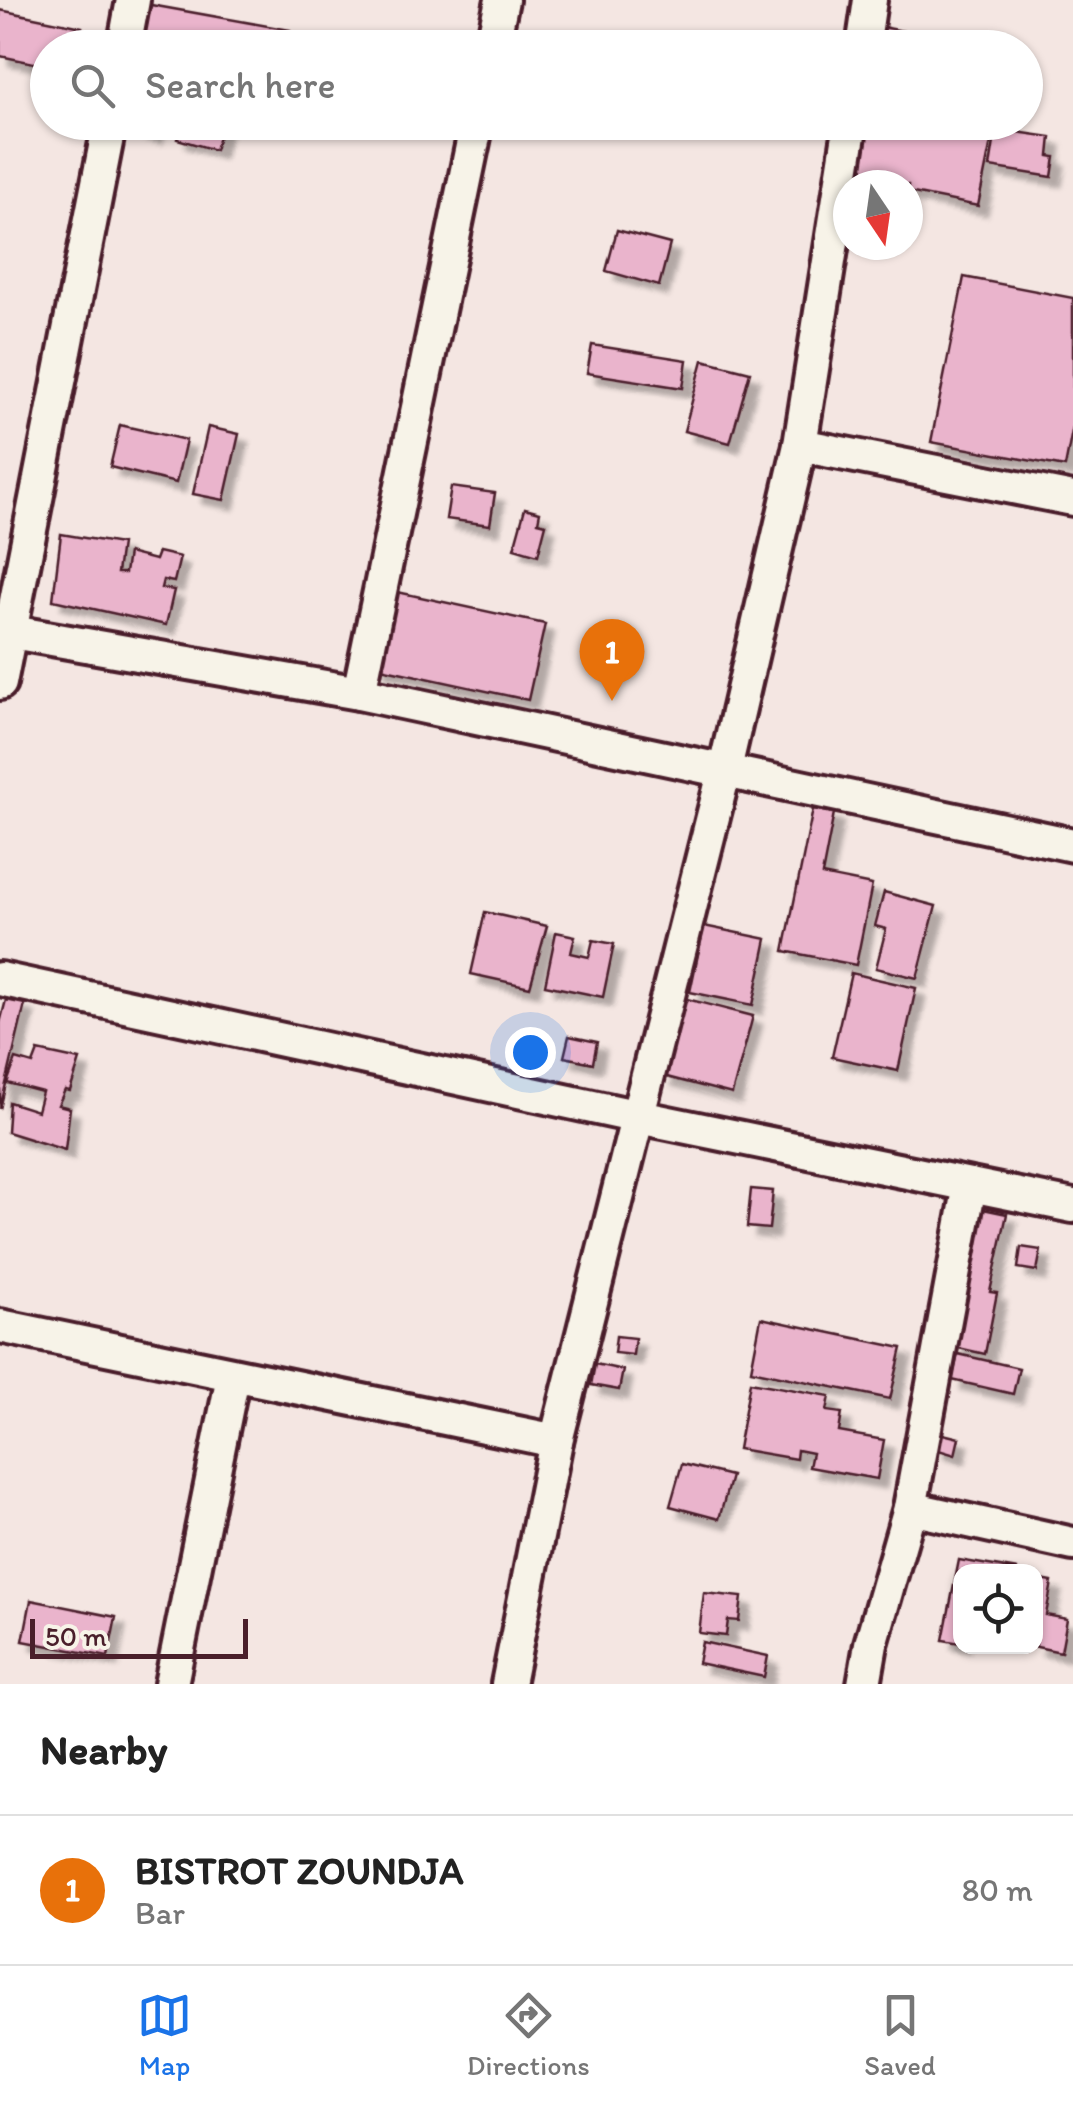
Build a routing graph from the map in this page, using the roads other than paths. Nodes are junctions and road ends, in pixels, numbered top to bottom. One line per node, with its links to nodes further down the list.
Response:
1 (133, 0): 4 (street)
2 (502, 0): 5 (street)
3 (870, 0): 6 (street)
4 (127, 30)
5 (496, 30)
6 (866, 30)
7 (107, 140): 12 (street)
8 (472, 140): 14 (street)
9 (848, 140): 10 (street)
10 (800, 445): 11 (street); 15 (street)
11 (1073, 499)
12 (12, 632): 13 (street); 14 (street)
13 (0, 683)
14 (358, 693): 15 (street)
15 (724, 773): 16 (street); 18 (street)
16 (1073, 844)
17 (0, 979): 18 (street)
18 (639, 1117): 19 (street); 23 (street)
19 (970, 1184): 20 (street); 24 (street)
20 (1073, 1206)
21 (0, 1326): 22 (street)
22 (234, 1376): 23 (street); 26 (street)
23 (556, 1442): 27 (street)
24 (910, 1508): 25 (street); 28 (street)
25 (1073, 1544)
26 (171, 1684)
27 (508, 1684)
28 (864, 1684)

